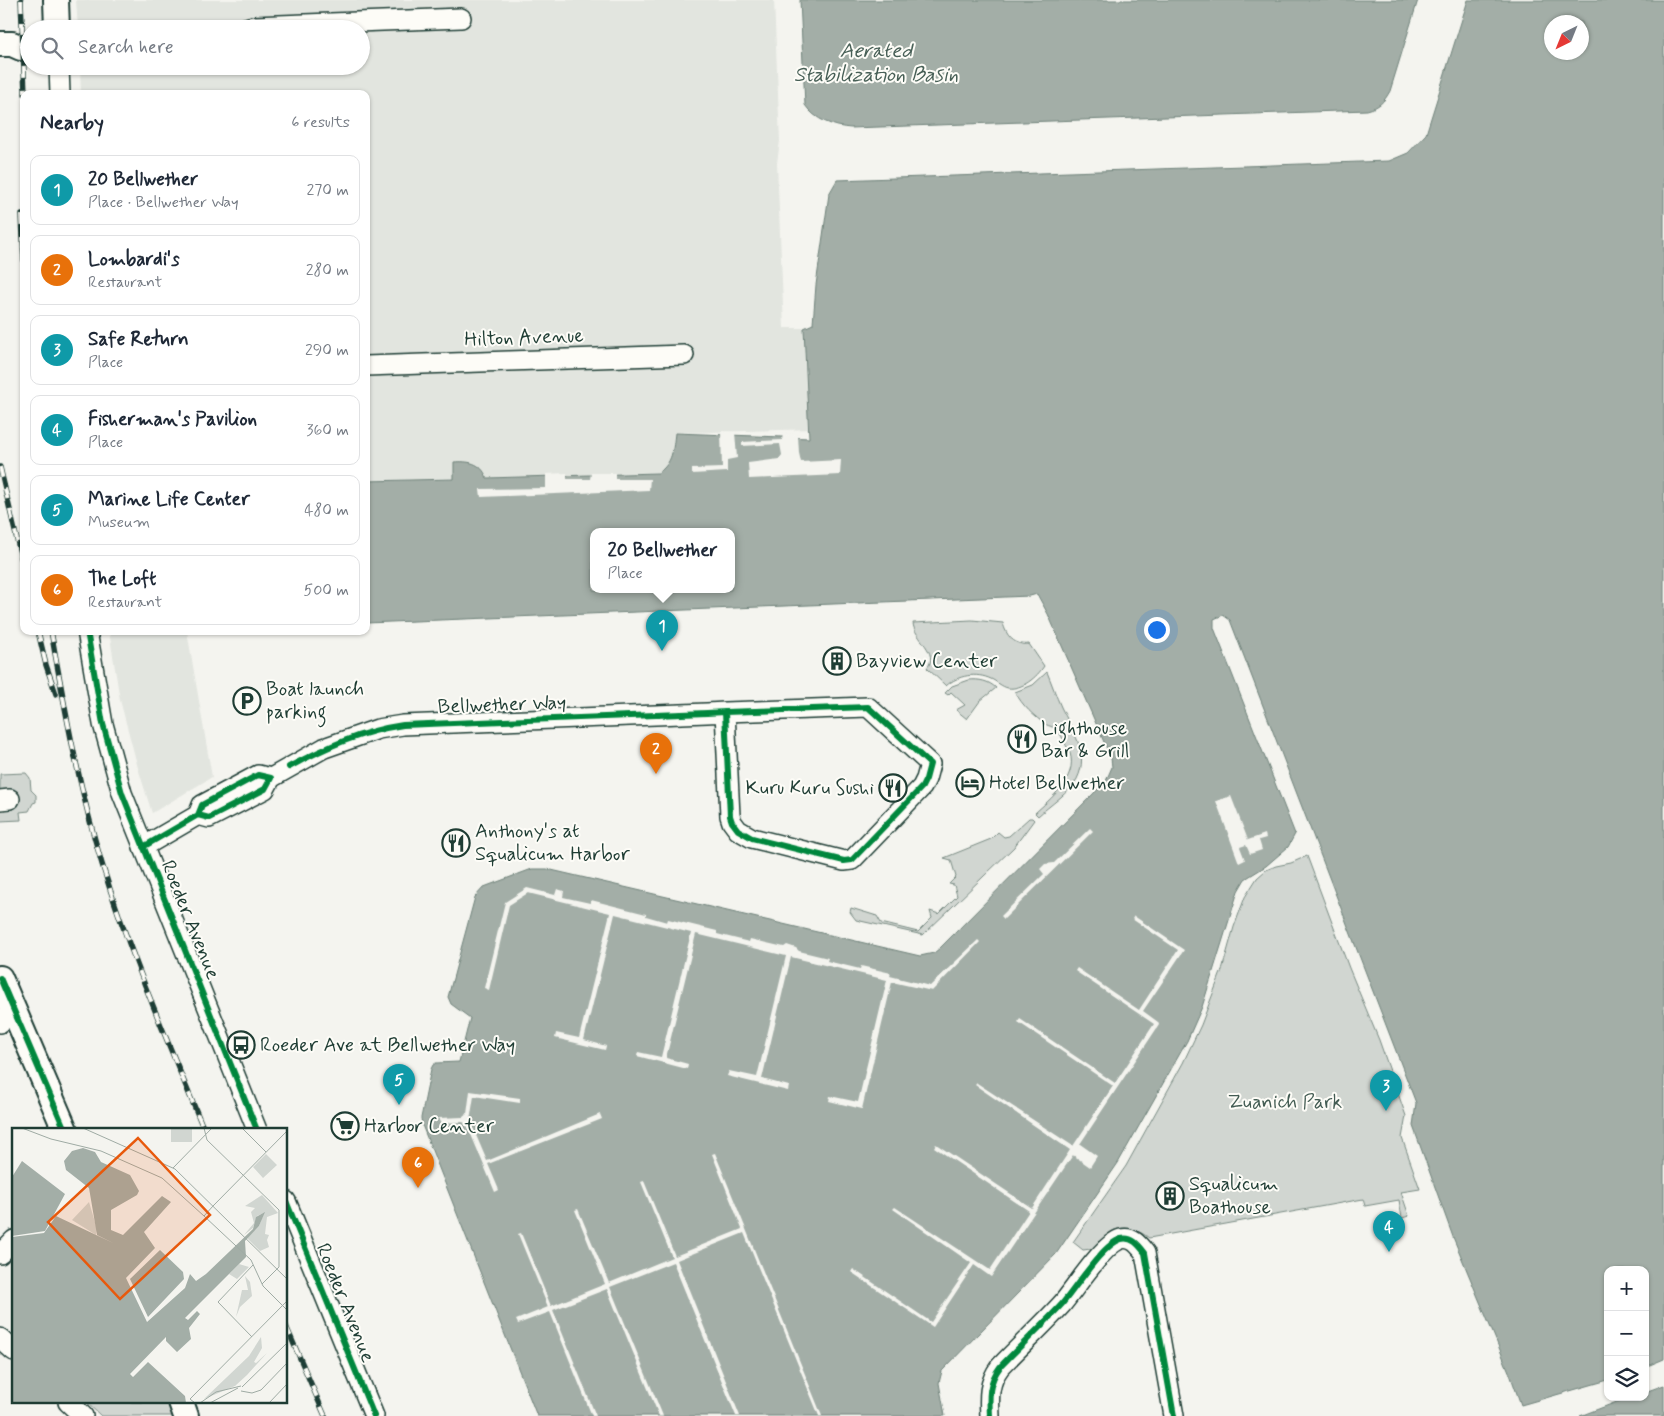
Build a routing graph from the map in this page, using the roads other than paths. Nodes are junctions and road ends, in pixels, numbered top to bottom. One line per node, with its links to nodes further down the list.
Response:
1 (56, 0): 3 (main road)
2 (461, 18): 4 (street)
3 (57, 20)
4 (370, 22)
5 (17, 47): 6 (main road)
6 (0, 58)
7 (59, 75): 8 (street)
8 (60, 90)
9 (684, 355): 10 (street, Hilton Avenue)
10 (370, 366)
11 (88, 635): 13 (street, Roeder Avenue)
12 (725, 712): 12 (street, Bellwether Way); 13 (street, Bellwether Way)
13 (143, 847): 17 (street, Roeder Avenue)
14 (0, 978): 15 (main road)
15 (6, 1016): 16 (main road)
16 (63, 1128)
17 (256, 1128)
18 (288, 1206): 25 (street, Roeder Avenue)
19 (12, 1242): 20 (street)
20 (0, 1254)
21 (0, 1338): 22 (street)
22 (12, 1349)
23 (181, 1404): 24 (main road)
24 (186, 1416)
25 (374, 1416)
26 (990, 1416): 27 (street)
27 (1174, 1416)

